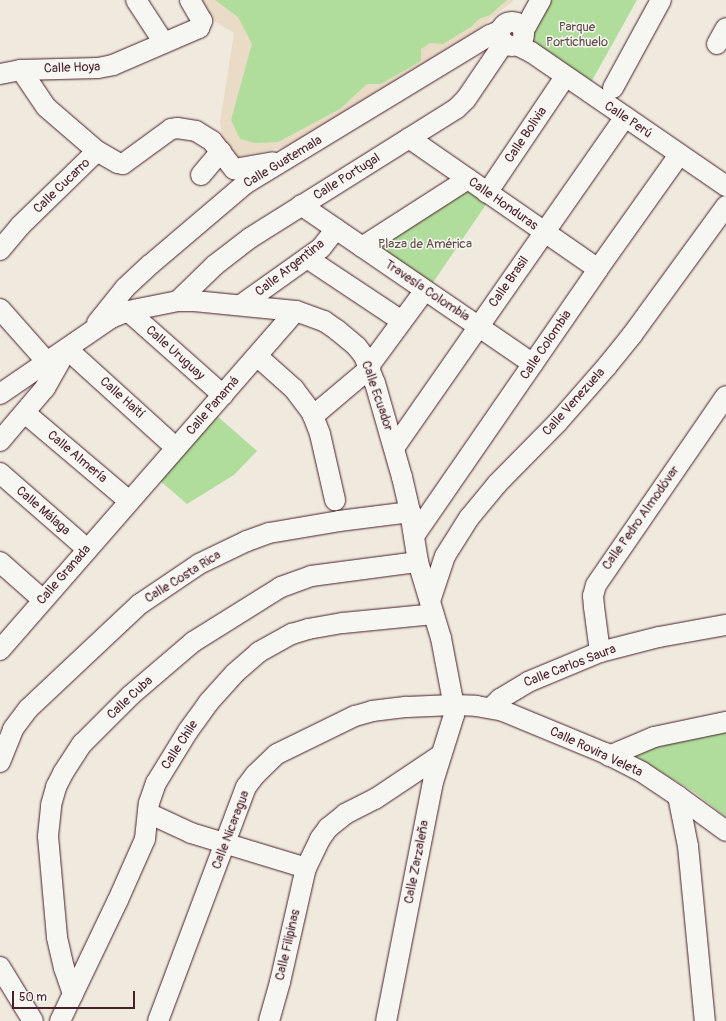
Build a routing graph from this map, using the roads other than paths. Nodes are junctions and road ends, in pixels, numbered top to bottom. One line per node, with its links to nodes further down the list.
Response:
1 (136, 0): 6 (street)
2 (190, 0): 6 (street, Calle Hoya)
3 (661, 0): 10 (street)
4 (540, 1): 5 (street, Calle Portugal)
5 (516, 38): 9 (street, Calle Perú); 12 (street, Calle Portugal); 16 (street, Calle Guatemala)
6 (164, 43): 7 (street, Calle Hoya)
7 (21, 70): 8 (street, Calle Hoya); 13 (street, Calle Cucarro)
8 (0, 74)
9 (565, 77): 11 (street, Calle Perú); 20 (street, Calle Bolivia)
10 (613, 88)
11 (625, 117): 15 (street, Calle Perú); 24 (street, Calle Brasil)
12 (409, 138): 18 (street, Calle Honduras); 21 (street, Calle Portugal)
13 (97, 151): 14 (street); 26 (street, Calle Cucarro)
14 (221, 151): 16 (street); 17 (street)
15 (679, 155): 19 (street, Calle Perú); 28 (street, Calle Colombia)
16 (283, 161): 37 (street, Calle Guatemala)
17 (201, 175)
18 (468, 180): 20 (street, Calle Honduras); 25 (street)
19 (726, 186)
20 (487, 193): 24 (street, Calle Honduras)
21 (301, 205): 23 (street, Travesía Colombia); 30 (street, Calle Portugal)
22 (726, 206): 60 (street, Calle Venezuela)
23 (336, 229): 25 (street, Travesía Colombia); 27 (street, Calle Argentina)
24 (544, 232): 28 (street, Calle Honduras); 36 (street, Calle Brasil)
25 (362, 246): 29 (street, Travesía Colombia)
26 (0, 250)
27 (307, 258): 31 (street, Calle Argentina); 35 (street)
28 (598, 269): 41 (street, Calle Colombia)
29 (425, 290): 35 (street); 36 (street, Travesía Colombia)
30 (178, 301): 31 (street, Calle Ecuador); 33 (street, Calle Ecuador)
31 (241, 305): 34 (street, Calle Ecuador)
32 (0, 309): 40 (street)
33 (128, 310): 37 (street, Calle Ecuador); 44 (street, Calle Uruguay)
34 (296, 311): 39 (street, Calle Panamá); 42 (street, Calle Ecuador)
35 (402, 321): 42 (street)
36 (478, 326): 41 (street, Travesía Colombia); 50 (street, Calle Brasil)
37 (93, 328): 38 (street, Calle Ecuador)
38 (67, 349): 40 (street, Calle Ecuador); 46 (street); 49 (street, Calle Haití)
39 (257, 356): 44 (street, Calle Panamá); 47 (street)
40 (47, 362): 43 (street, Calle Ecuador)
41 (533, 364): 55 (street, Calle Colombia)
42 (370, 367): 47 (street); 50 (street, Calle Ecuador)
43 (0, 394)
44 (223, 395): 49 (street, Calle Panamá)
45 (726, 396): 63 (street, Calle Pedro Almodóvar)
46 (25, 413): 48 (street); 53 (street, Calle Almería)
47 (313, 416): 52 (street)
48 (0, 441)
49 (176, 448): 53 (street, Calle Panamá)
50 (394, 448): 54 (street, Calle Ecuador)
51 (0, 473): 56 (street, Calle Málaga)
52 (335, 500)
53 (129, 501): 56 (street, Calle Granada)
54 (410, 512): 55 (street, Calle Ecuador); 69 (street, Calle Costa Rica)
55 (414, 536): 58 (street, Calle Ecuador)
56 (86, 549): 59 (street, Calle Granada)
57 (0, 562): 59 (street)
58 (418, 562): 60 (street, Calle Ecuador); 77 (street, Calle Cuba)
59 (44, 600): 62 (street, Calle Granada)
60 (432, 607): 64 (street, Calle Ecuador); 71 (street, Calle Chile)
61 (726, 625): 63 (street, Calle Carlos Saura)
62 (1, 648)
63 (600, 652): 65 (street, Calle Carlos Saura)
64 (453, 705): 65 (street, Calle Rovira Veleta); 67 (street, Calle Zarzaleña); 73 (street, Calle Nicaragua)
65 (491, 708): 68 (street, Calle Rovira Veleta)
66 (726, 722): 68 (street)
67 (441, 755): 74 (street, Calle Filipinas); 82 (street, Calle Zarzaleña)
68 (609, 756): 70 (street, Calle Rovira Veleta)
69 (0, 762)
70 (678, 796): 72 (street, Calle Rovira Veleta); 83 (street)
71 (148, 813): 73 (street); 77 (street, Calle Chile)
72 (726, 831)
73 (226, 843): 74 (street); 80 (street, Calle Nicaragua)
74 (306, 868): 81 (street, Calle Filipinas)
75 (0, 962): 76 (street)
76 (0, 967): 78 (street)
77 (73, 994): 79 (street, Calle Chile)
78 (33, 1021)
79 (60, 1021)
80 (158, 1021)
81 (269, 1021)
82 (386, 1021)
83 (704, 1021)

